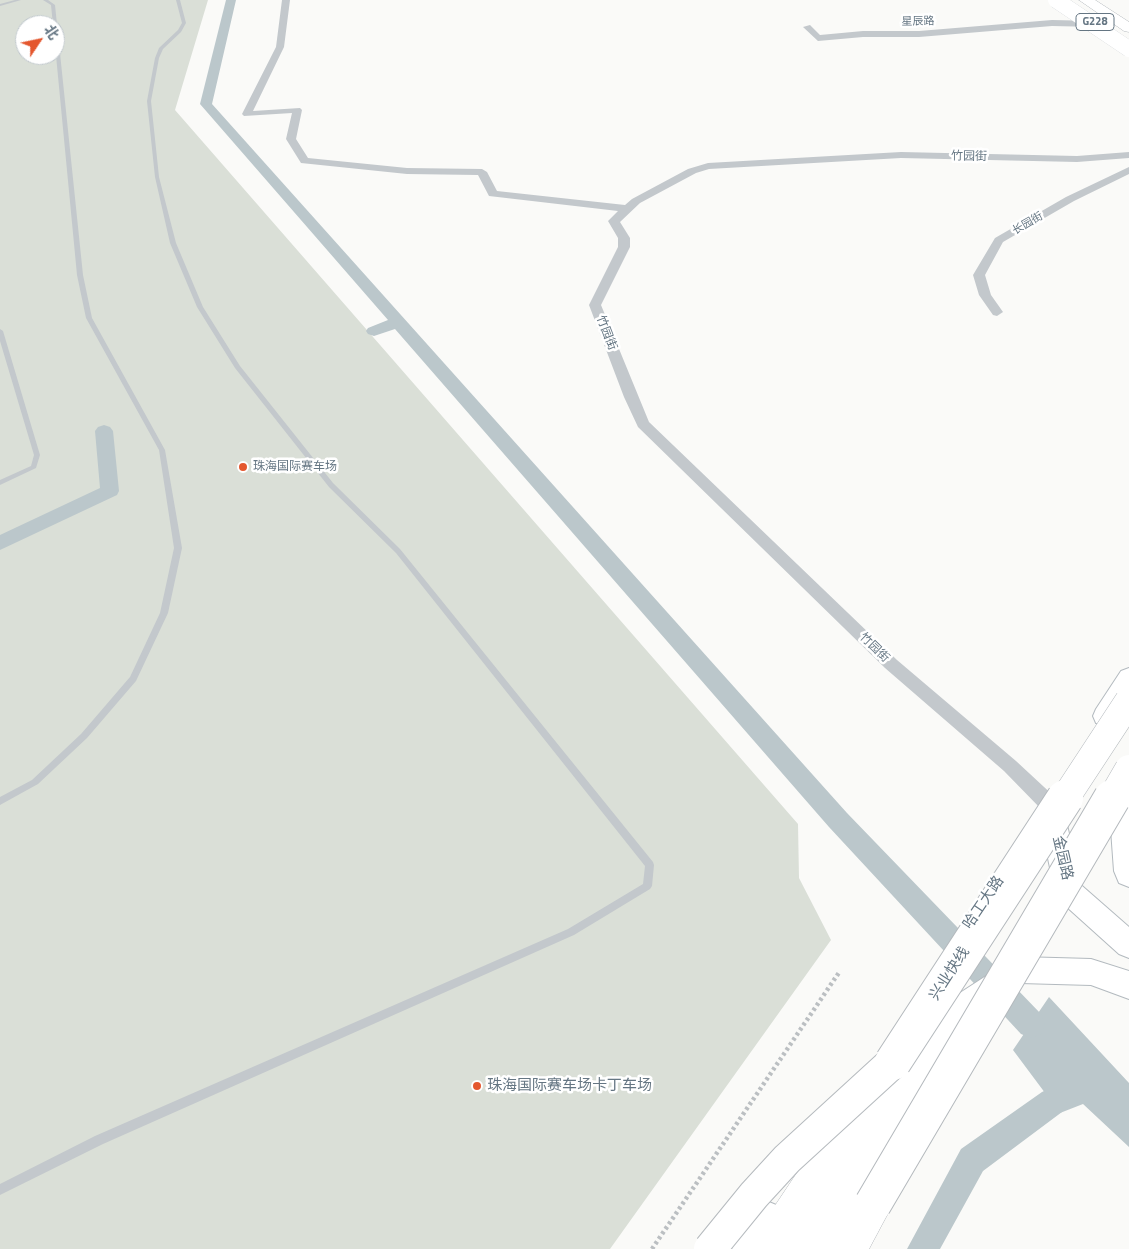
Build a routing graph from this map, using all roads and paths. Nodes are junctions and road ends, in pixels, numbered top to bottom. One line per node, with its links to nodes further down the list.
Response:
1 (19, 0): 8 (lane)
2 (46, 0): 27 (lane)
3 (178, 0): 36 (lane)
4 (286, 0): 19 (street)
5 (1056, 0): 16 (highway, bridge)
6 (1062, 0): 9 (highway, G228)
7 (1101, 0): 10 (highway)
8 (0, 5)
9 (1082, 5): 11 (highway, G228); 13 (highway, G228); 14 (street, 星辰路)
10 (1129, 16)
11 (1098, 24): 14 (street, 星辰路); 15 (highway, G228)
12 (807, 28): 14 (street)
13 (1129, 28)
14 (894, 33)
15 (1129, 44)
16 (1129, 49)
17 (1129, 155): 19 (street, 竹园街)
18 (1129, 170): 20 (street, 长园街)
19 (628, 210): 28 (street, 竹园街)
20 (997, 312)
21 (0, 331): 22 (lane)
22 (0, 483)
23 (1129, 677): 28 (street, 哈工大路)
24 (1129, 701): 35 (highway, 兴业快线, bridge)
25 (1129, 769): 42 (highway, bridge)
26 (1125, 796): 29 (street); 30 (street)
27 (0, 802)
28 (1050, 805): 30 (street, 金园路); 39 (street, 哈工大路)
29 (1129, 875)
30 (1069, 891): 31 (street, 金园路); 32 (street)
31 (1129, 945)
32 (1020, 970): 34 (street); 41 (street, bridge)
33 (840, 971): 37 (path)
34 (1129, 985)
35 (893, 1062): 38 (main road, bridge); 40 (highway, 兴业快线, bridge)
36 (0, 1190)
37 (652, 1249)
38 (710, 1249)
39 (749, 1249)
40 (771, 1249)
41 (810, 1249)
42 (846, 1249)

